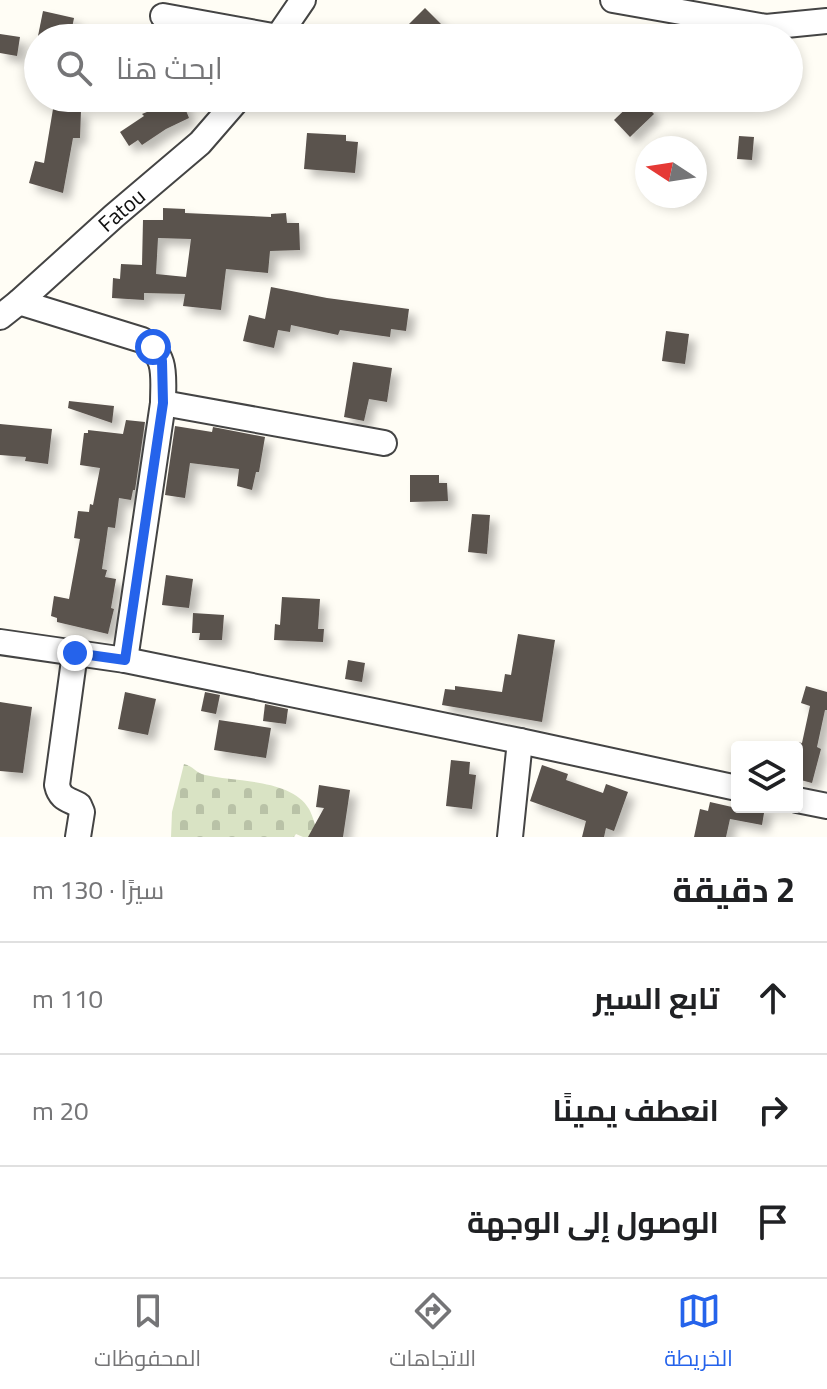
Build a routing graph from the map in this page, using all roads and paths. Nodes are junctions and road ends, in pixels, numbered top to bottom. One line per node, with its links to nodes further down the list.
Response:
1 (303, 0): 7 (street)
2 (613, 0): 3 (street)
3 (649, 3): 8 (street)
4 (163, 16): 6 (street)
5 (827, 21): 9 (street)
6 (205, 24)
7 (287, 24)
8 (731, 24)
9 (803, 26)
10 (227, 112): 11 (street, Fatou)
11 (9, 310): 12 (street)
12 (163, 403): 13 (street); 16 (street)
13 (384, 443)
14 (0, 642): 15 (street)
15 (75, 653): 16 (street); 22 (street)
16 (125, 660): 17 (street)
17 (520, 741): 18 (street); 21 (street)
18 (731, 787)
19 (803, 801): 20 (street)
20 (827, 806)
21 (515, 836)
22 (78, 837)

